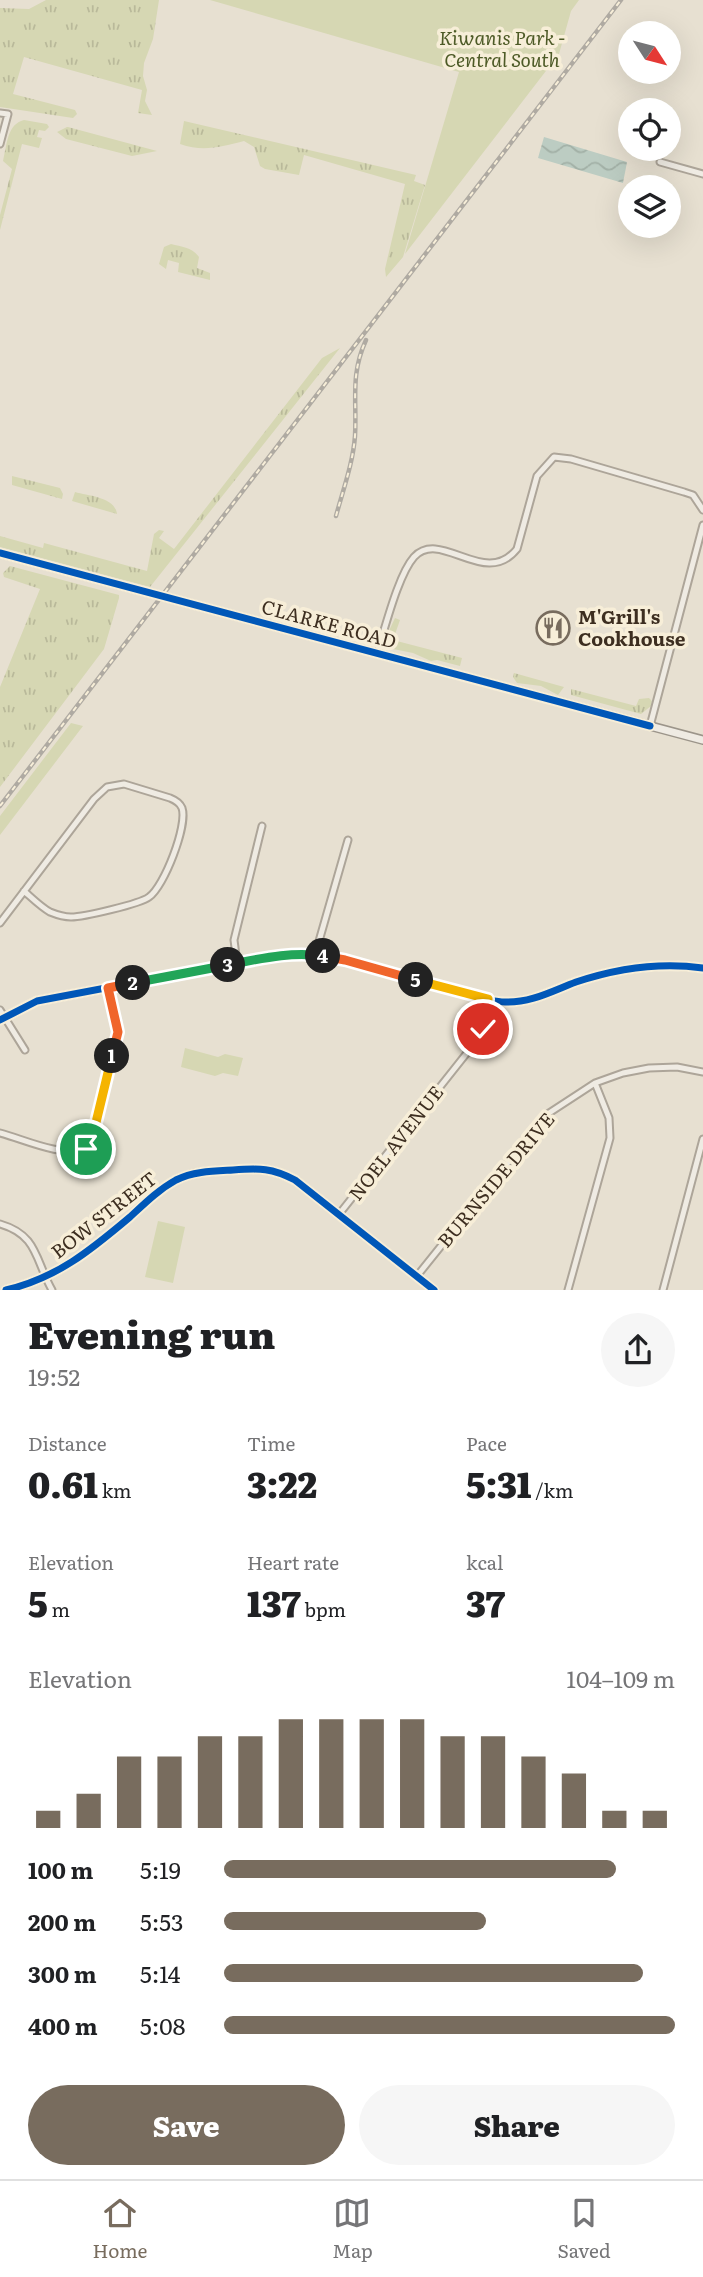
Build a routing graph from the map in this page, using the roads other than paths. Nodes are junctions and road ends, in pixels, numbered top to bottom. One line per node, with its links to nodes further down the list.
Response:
1 (0, 113): 2 (street)
2 (0, 144)
3 (660, 162): 4 (street)
4 (703, 174)
5 (703, 510): 8 (street)
6 (703, 525): 9 (street)
7 (0, 553): 8 (street, CLARKE ROAD)
8 (377, 653): 9 (street, CLARKE ROAD)
9 (650, 726): 10 (street, CLARKE ROAD)
10 (703, 740)
11 (262, 826): 16 (street)
12 (348, 840): 15 (street)
13 (24, 891): 13 (street); 14 (street)
14 (0, 923)
15 (316, 955): 16 (street); 19 (street)
16 (237, 963): 18 (street)
17 (703, 968): 19 (street)
18 (108, 988): 20 (street); 24 (street)
19 (488, 999): 26 (street, NOEL AVENUE)
20 (1, 1016): 21 (street)
21 (25, 1050)
22 (703, 1072): 23 (street, BURNSIDE DRIVE)
23 (595, 1083): 28 (street, BURNSIDE DRIVE); 33 (street)
24 (0, 1133)
25 (703, 1139): 34 (street)
26 (340, 1213): 28 (street, BOW STREET); 29 (street, BOW STREET)
27 (0, 1224): 29 (street)
28 (417, 1276): 32 (street, BOW STREET)
29 (45, 1277): 30 (street, BOW STREET); 31 (street)
30 (6, 1290)
31 (52, 1290)
32 (433, 1290)
33 (568, 1290)
34 (663, 1290)

